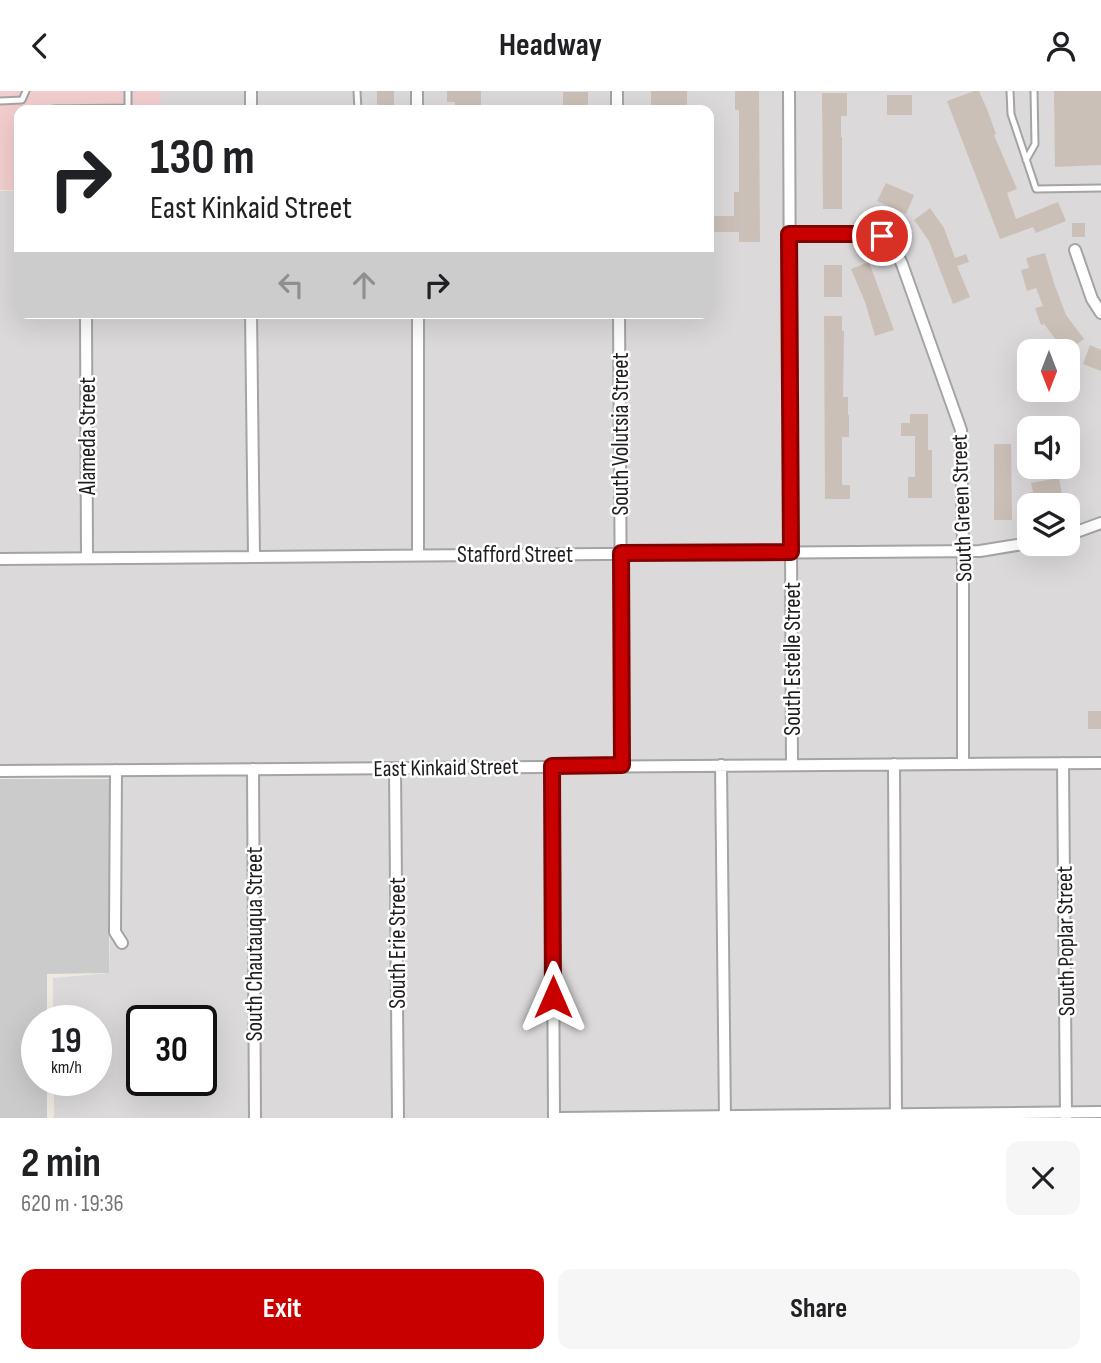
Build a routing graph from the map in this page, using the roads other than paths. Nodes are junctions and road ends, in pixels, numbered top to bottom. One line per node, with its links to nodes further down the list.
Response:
1 (26, 91): 5 (lane)
2 (789, 91): 8 (street, South Estelle Street)
3 (1010, 91): 6 (lane)
4 (1034, 91): 6 (lane)
5 (0, 101)
6 (1026, 160): 7 (lane)
7 (1101, 188)
8 (789, 234): 18 (street, South Green Street); 19 (street, South Estelle Street)
9 (1074, 250): 10 (street)
10 (1101, 313)
11 (86, 319): 23 (street, Alameda Street)
12 (251, 319): 22 (street)
13 (418, 319): 21 (street)
14 (619, 319): 20 (street, South Volutsia Street)
15 (1101, 523): 16 (street)
16 (1080, 531)
17 (1017, 545): 18 (street, Stafford Street)
18 (963, 551): 19 (street, Stafford Street); 28 (street, South Green Street)
19 (791, 552): 20 (street, Stafford Street); 31 (street, South Estelle Street)
20 (621, 553): 21 (street, Stafford Street); 29 (street, South Volutsia Street)
21 (418, 555): 22 (street, Stafford Street)
22 (254, 556): 23 (street, Stafford Street)
23 (87, 558): 24 (street, Stafford Street)
24 (0, 559)
25 (1063, 763): 26 (street, East Kinkaid Street); 28 (street, East Kinkaid Street); 39 (street, South Poplar Street)
26 (1101, 763)
27 (894, 764): 28 (street, East Kinkaid Street); 31 (street, East Kinkaid Street); 40 (street)
28 (963, 764)
29 (622, 765): 30 (street, East Kinkaid Street); 32 (street, East Kinkaid Street)
30 (721, 765): 31 (street, East Kinkaid Street); 41 (street)
31 (792, 765)
32 (552, 766): 33 (street, East Kinkaid Street); 44 (street)
33 (395, 768): 34 (street, East Kinkaid Street); 43 (street, South Erie Street)
34 (253, 769): 35 (street, East Kinkaid Street); 42 (street, South Chautauqua Street)
35 (116, 770): 36 (street, East Kinkaid Street); 37 (street)
36 (0, 771)
37 (122, 943)
38 (1101, 1112): 39 (street)
39 (1066, 1115): 40 (street)
40 (896, 1116): 41 (street)
41 (725, 1117): 44 (street)
42 (255, 1118)
43 (398, 1118)
44 (556, 1118)

